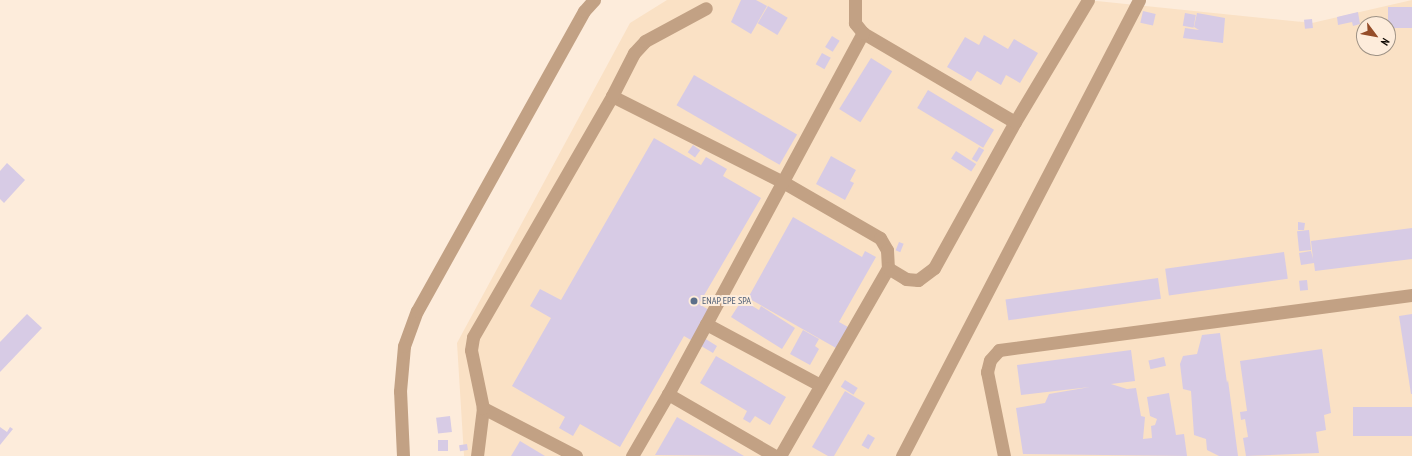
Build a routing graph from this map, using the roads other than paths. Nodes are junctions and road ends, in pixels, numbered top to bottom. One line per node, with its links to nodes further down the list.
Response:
1 (594, 0): 16 (street)
2 (855, 0): 6 (street)
3 (1088, 0): 8 (street)
4 (1139, 0): 22 (street)
5 (706, 8): 7 (street)
6 (863, 33): 8 (street); 9 (street)
7 (612, 96): 9 (street); 15 (street)
8 (1015, 122): 10 (street)
9 (783, 182): 10 (street); 12 (street)
10 (888, 268): 13 (street)
11 (1412, 295): 23 (street)
12 (706, 324): 13 (street); 14 (street)
13 (820, 386): 21 (street)
14 (668, 394): 19 (street); 20 (street)
15 (483, 408): 17 (street); 18 (street)
16 (403, 456)
17 (477, 456)
18 (576, 456)
19 (632, 456)
20 (775, 456)
21 (780, 456)
22 (902, 456)
23 (1004, 456)

